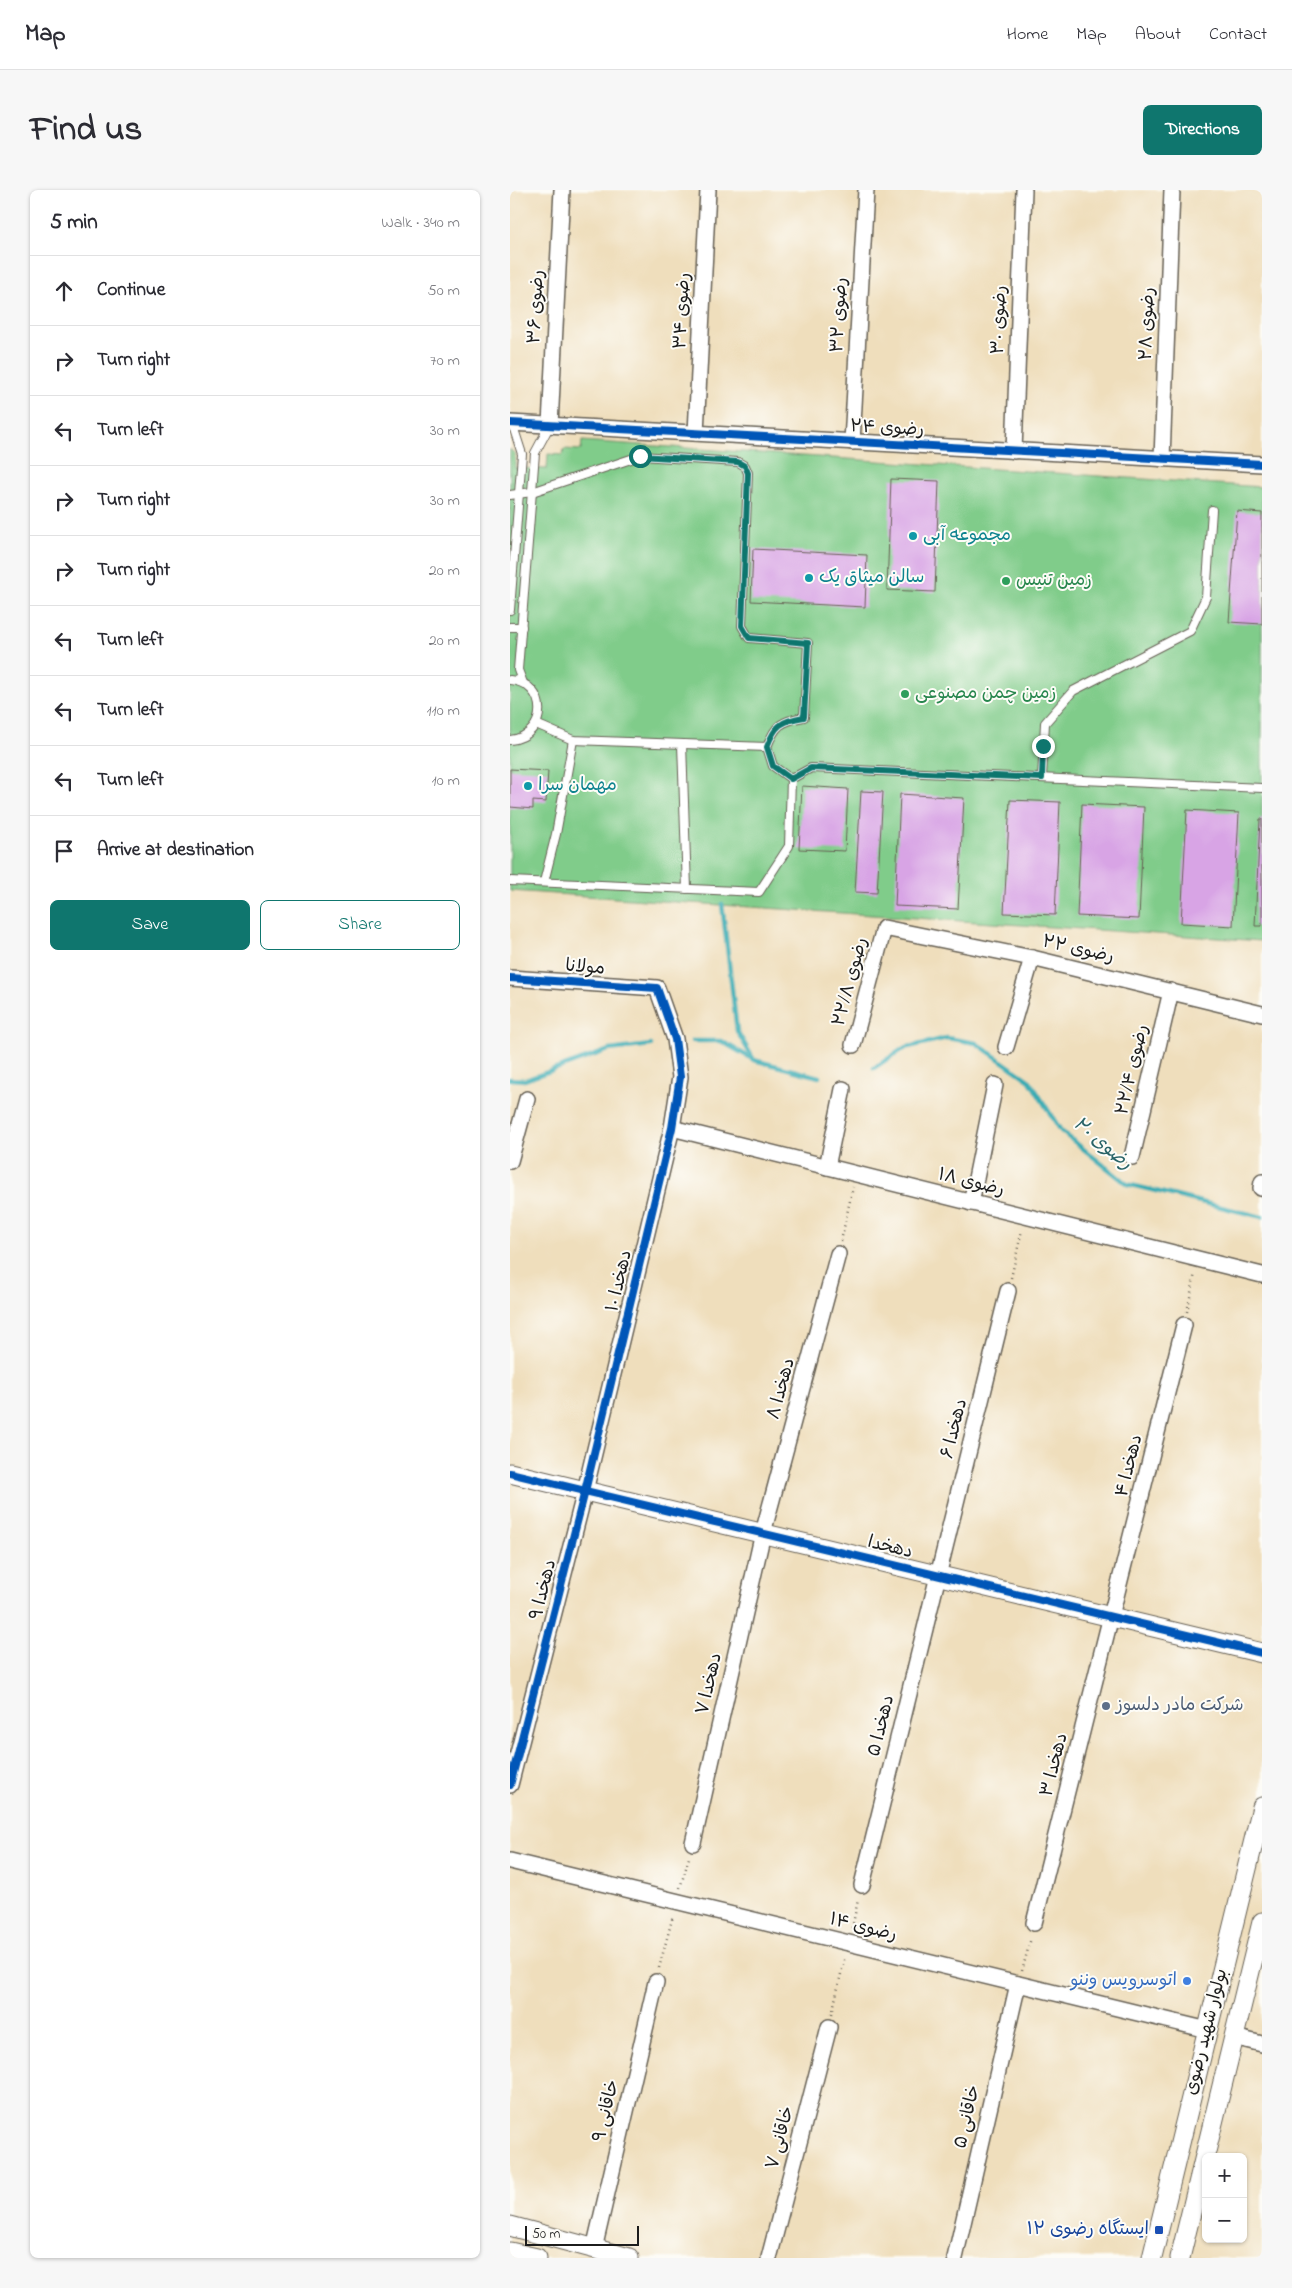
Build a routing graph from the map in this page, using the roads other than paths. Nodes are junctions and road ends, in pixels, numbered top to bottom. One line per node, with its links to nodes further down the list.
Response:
1 (562, 190): 7 (street, رضوی ۳۶)
2 (708, 190): 8 (street, رضوی ۳۴)
3 (866, 190): 9 (street, رضوی ۳۲)
4 (1024, 190): 10 (street, رضوی ۳۰)
5 (1172, 190): 11 (street, رضوی ۲۸)
6 (511, 423): 7 (street, رضوی ۲۴); 14 (lane)
7 (550, 425): 8 (street, رضوی ۲۴); 13 (lane)
8 (696, 433): 9 (street, رضوی ۲۴)
9 (852, 442): 10 (street, رضوی ۲۴)
10 (1014, 451): 11 (street, رضوی ۲۴)
11 (1162, 459): 12 (street, رضوی ۲۴)
12 (1262, 464)
13 (532, 492): 14 (lane); 19 (lane); 26 (lane)
14 (519, 494): 15 (lane); 17 (lane)
15 (510, 495)
16 (1212, 510): 27 (lane)
17 (510, 610)
18 (510, 626): 19 (lane)
19 (522, 628): 21 (lane)
20 (510, 680): 21 (lane)
21 (523, 683): 22 (lane)
22 (536, 724): 23 (lane); 24 (lane)
23 (510, 740)
24 (573, 740): 25 (lane); 31 (lane)
25 (682, 744): 26 (lane); 32 (lane)
26 (767, 747): 28 (lane)
27 (1042, 778): 28 (lane); 29 (lane)
28 (791, 779): 32 (lane)
29 (1262, 788)
30 (510, 880): 31 (lane)
31 (544, 882): 32 (lane)
32 (687, 889)
33 (884, 928): 34 (street, رضوی ۲۲); 39 (street, رضوی ۲۲/۸)
34 (1032, 958): 37 (street, رضوی ۲۲); 40 (street)
35 (510, 978): 36 (street, مولانا)
36 (657, 988): 44 (street, دهخدا ۱۰)
37 (1171, 991): 38 (street, رضوی ۲۲); 46 (street, رضوی ۲۲/۴)
38 (1262, 1014)
39 (854, 1046)
40 (1006, 1047)
41 (995, 1085): 49 (street)
42 (843, 1089): 48 (street)
43 (527, 1099): 45 (street)
44 (672, 1128): 48 (street, رضوی ۱۸); 55 (street, دهخدا ۱۰)
45 (513, 1135): 47 (street)
46 (1132, 1157)
47 (510, 1161)
48 (827, 1167): 49 (street, رضوی ۱۸)
49 (971, 1203): 51 (street, رضوی ۱۸)
50 (838, 1254): 56 (street, دهخدا ۸)
51 (1262, 1275)
52 (1008, 1291): 57 (street, دهخدا ۶)
53 (1184, 1325): 58 (street, دهخدا ۴)
54 (510, 1473): 55 (street, دهخدا)
55 (585, 1491): 56 (street, دهخدا); 60 (street, دهخدا ۹)
56 (763, 1533): 57 (street, دهخدا); 62 (street, دهخدا ۷)
57 (938, 1575): 58 (street, دهخدا); 64 (street, دهخدا ۵)
58 (1112, 1617): 59 (street, دهخدا); 66 (street, دهخدا ۳)
59 (1262, 1653)
60 (510, 1785)
61 (1262, 1807): 70 (street, بولوار شهید رضوی)
62 (693, 1843)
63 (510, 1861): 68 (street, رضوی ۱۴)
64 (862, 1885)
65 (1262, 1922): 71 (street, بولوار شهید رضوی)
66 (1034, 1923)
67 (656, 1982): 74 (street, خاقانی ۹)
68 (1018, 1984): 70 (street, رضوی ۱۴); 79 (street, خاقانی ۵)
69 (829, 2027): 78 (street, خاقانی ۷)
70 (1208, 2030): 80 (street, بولوار شهید رضوی)
71 (1234, 2037): 72 (street); 81 (street, بولوار شهید رضوی)
72 (1262, 2044)
73 (510, 2226): 74 (street)
74 (594, 2249): 77 (street)
75 (510, 2252): 76 (street)
76 (537, 2258)
77 (629, 2258)
78 (769, 2258)
79 (955, 2258)
80 (1152, 2258)
81 (1180, 2258)

